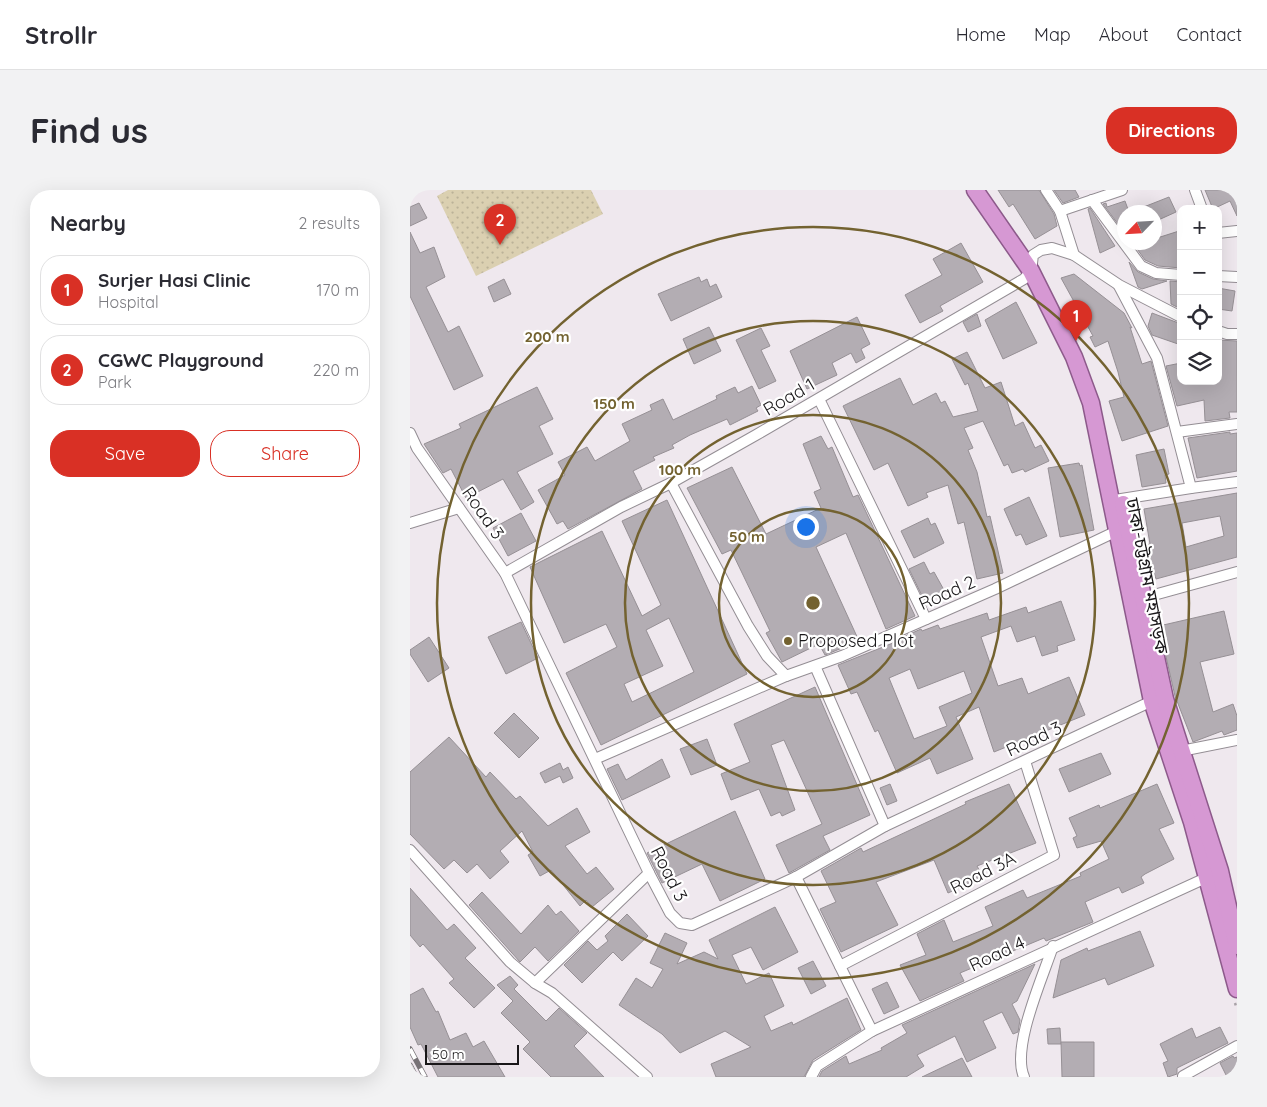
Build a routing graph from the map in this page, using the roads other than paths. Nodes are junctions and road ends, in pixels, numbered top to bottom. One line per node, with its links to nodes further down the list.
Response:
1 (975, 190): 12 (highway, ঢাকা-চট্টগ্রাম মহাসড়ক)
2 (988, 190): 12 (highway, ঢাকা-চট্টগ্রাম মহাসড়ক)
3 (1046, 190): 8 (street)
4 (1122, 190): 6 (street)
5 (1195, 190): 7 (street)
6 (1092, 200): 8 (street); 13 (street)
7 (1201, 205)
8 (1060, 211): 11 (street)
9 (1237, 231): 10 (street)
10 (1222, 233)
11 (1074, 255): 12 (street, Road 1); 16 (street, Road 1)
12 (1032, 263): 20 (street, Road 1); 27 (highway, ঢাকা-চট্টগ্রাম মহাসড়ক)
13 (1177, 275)
14 (1222, 276): 15 (street)
15 (1237, 277)
16 (1119, 285): 17 (street, Road 1); 22 (street)
17 (1177, 315)
18 (1222, 332): 19 (street)
19 (1237, 334)
20 (819, 399): 25 (street, Road 1); 34 (street)
21 (1237, 424): 22 (street)
22 (1178, 432): 26 (street)
23 (410, 433): 28 (street, Road 3)
24 (1237, 482): 26 (street)
25 (671, 483): 32 (street, Road 1); 36 (street)
26 (1191, 488): 27 (street)
27 (1116, 499): 30 (highway, ঢাকা-চট্টগ্রাম মহাসড়ক); 33 (highway, ঢাকা-চট্টগ্রাম মহাসড়ক)
28 (459, 508): 29 (street); 32 (street, Road 3)
29 (410, 523)
30 (1117, 531): 34 (street, Road 2); 37 (highway, ঢাকা-চট্টগ্রাম মহাসড়ক)
31 (1237, 572): 33 (street)
32 (505, 573): 40 (street, Road 3)
33 (1143, 598): 39 (highway, ঢাকা-চট্টগ্রাম মহাসড়ক)
34 (926, 619): 35 (street, Road 2)
35 (815, 666): 36 (street, Road 2); 42 (street)
36 (786, 676): 40 (street, Road 2)
37 (1152, 701): 39 (highway, ঢাকা-চট্টগ্রাম মহাসড়ক); 41 (street, Road 3)
38 (1237, 740): 39 (street)
39 (1174, 752): 46 (highway, ঢাকা-চট্টগ্রাম মহাসড়ক); 48 (highway, ঢাকা-চট্টগ্রাম মহাসড়ক)
40 (595, 759): 44 (street, Road 3)
41 (1025, 761): 42 (street, Road 3); 49 (street, Road 3A)
42 (884, 826): 45 (street, Road 3)
43 (410, 850): 50 (street)
44 (649, 873): 45 (street, Road 3); 50 (street)
45 (796, 877): 49 (street)
46 (1208, 877): 47 (street, Road 4); 51 (highway, ঢাকা-চট্টগ্রাম মহাসড়ক)
47 (1053, 946): 52 (street, Road 4); 57 (street)
48 (1237, 946)
49 (840, 966): 52 (street)
50 (535, 983): 55 (street)
51 (1237, 989)
52 (872, 1030): 56 (street, Road 4)
53 (1237, 1046): 54 (street)
54 (1183, 1076)
55 (646, 1077)
56 (811, 1077)
57 (1024, 1077)

